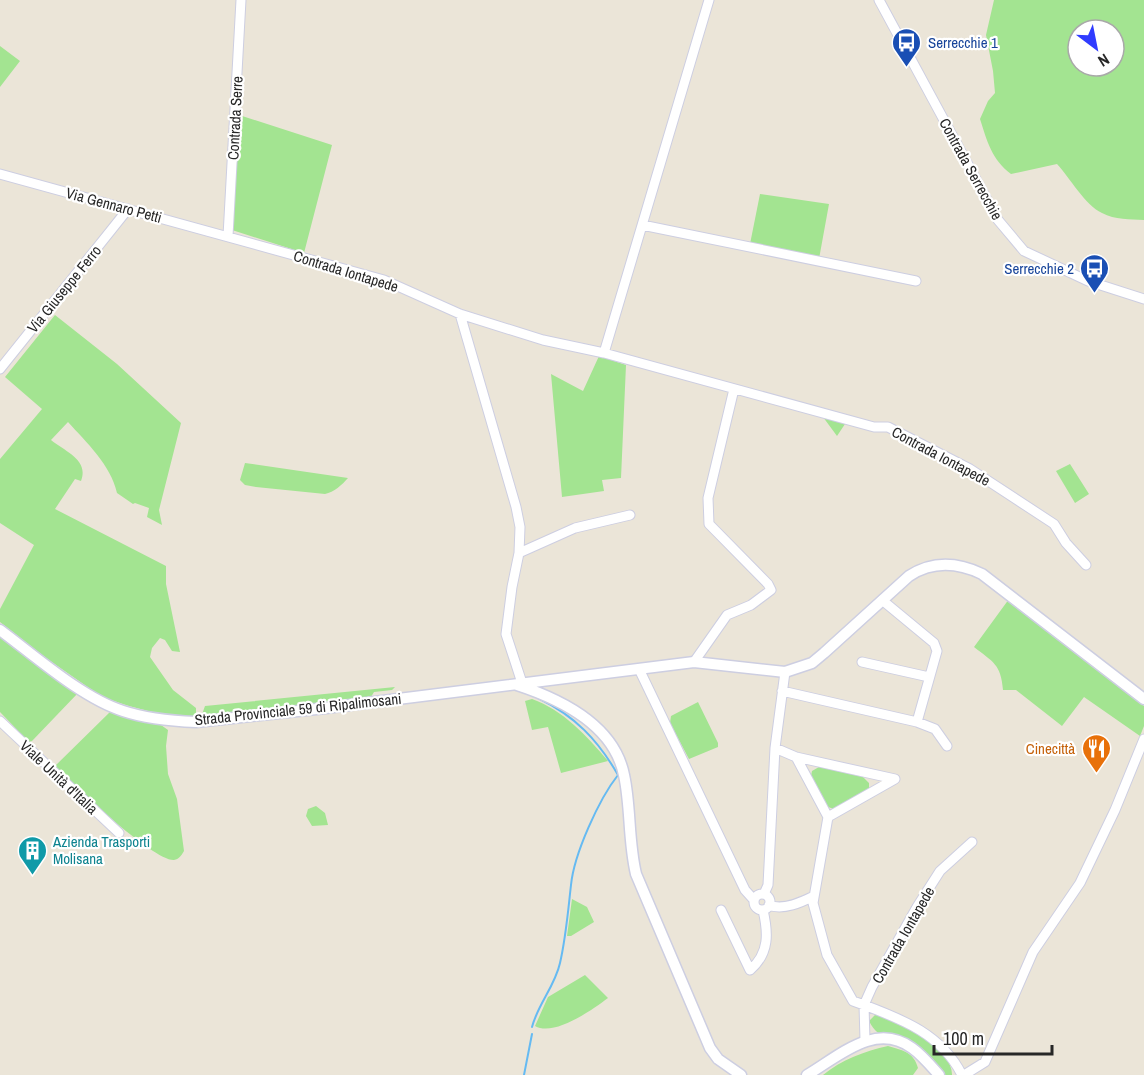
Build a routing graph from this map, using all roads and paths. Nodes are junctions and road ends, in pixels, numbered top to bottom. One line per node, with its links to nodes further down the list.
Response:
1 (241, 0): 7 (street, Contrada Serre)
2 (709, 0): 6 (street)
3 (879, 0): 9 (street, Contrada Serrecchie)
4 (0, 174): 5 (street, Via Gennaro Petti)
5 (128, 209): 7 (street, Via Gennaro Petti); 12 (street, Via Giuseppe Ferro)
6 (642, 225): 8 (street); 11 (street)
7 (228, 236): 10 (street, Contrada Iontapede)
8 (916, 281)
9 (1144, 299)
10 (460, 314): 11 (street, Contrada Iontapede); 15 (street)
11 (604, 353): 13 (street, Contrada Iontapede)
12 (0, 369)
13 (734, 388): 16 (street, Contrada Iontapede); 19 (street)
14 (630, 515): 15 (street)
15 (519, 553): 26 (street)
16 (1086, 565)
17 (882, 600): 22 (street); 23 (street); 30 (street)
18 (0, 630): 26 (street, Strada Provinciale 59 di Ripalimosani)
19 (694, 662): 21 (street); 22 (street)
20 (862, 662): 23 (street)
21 (639, 669): 24 (street); 43 (street)
22 (785, 672): 27 (street)
23 (929, 677): 33 (street)
24 (558, 679): 25 (street); 29 (street)
25 (540, 681): 26 (street, Strada Provinciale 59 di Ripalimosani); 28 (street); 29 (street, Strada Provinciale 59 di Ripalimosani)
26 (518, 683): 28 (street, Strada Provinciale 59 di Ripalimosani)
27 (782, 691): 33 (street); 36 (street)
28 (541, 694): 31 (street, Strada Provinciale 59 di Ripalimosani)
29 (555, 696): 31 (street, Strada Provinciale 59 di Ripalimosani)
30 (1144, 699)
31 (564, 705): 48 (street, Strada Provinciale 59 di Ripalimosani)
32 (0, 721): 39 (street, Viale Unità d'Italia)
33 (917, 722): 35 (street)
34 (1144, 739): 51 (street)
35 (947, 746)
36 (775, 748): 37 (street); 41 (street)
37 (796, 757): 38 (street); 38 (street)
38 (828, 817): 42 (street)
39 (118, 833)
40 (972, 842): 46 (street, Contrada Iontapede)
41 (764, 894): 43 (street); 44 (street)
42 (814, 896): 44 (street); 46 (street)
43 (754, 900): 44 (street)
44 (766, 907): 45 (street)
45 (721, 910)
46 (864, 1005): 47 (street, Contrada Iontapede); 51 (street)
47 (865, 1040): 49 (street); 50 (street)
48 (741, 1075)
49 (807, 1075)
50 (939, 1075)
51 (963, 1075)

